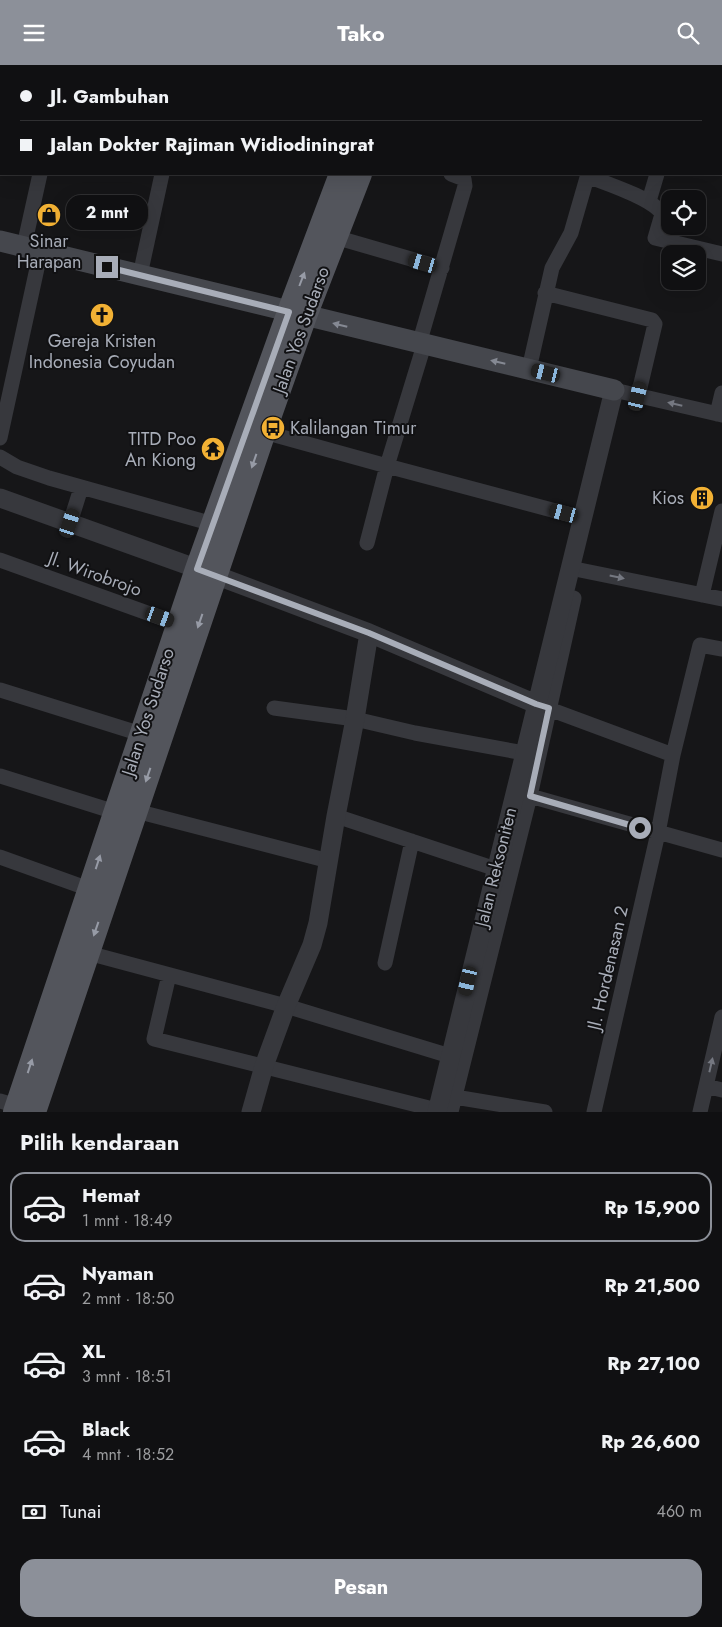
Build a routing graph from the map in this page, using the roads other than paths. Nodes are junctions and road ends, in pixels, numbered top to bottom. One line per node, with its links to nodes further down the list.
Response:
1 (40, 175): 11 (street)
2 (162, 175): 14 (street)
3 (341, 175): 16 (main road, Jalan Yos Sudarso, one-way to 3)
4 (360, 175): 9 (main road, Jalan Yos Sudarso)
5 (454, 175): 13 (street)
6 (587, 175): 8 (street); 15 (street)
7 (657, 175): 8 (street)
8 (648, 201): 12 (street)
9 (335, 237): 13 (street); 16 (main road, Jalan Yos Sudarso)
10 (0, 241): 11 (main road)
11 (32, 248): 14 (main road); 24 (street)
12 (722, 254)
13 (442, 269): 17 (street)
14 (140, 275): 16 (main road)
15 (545, 293): 18 (street); 21 (street)
16 (297, 314): 17 (main road, one-way to 16); 23 (main road, Jalan Yos Sudarso); 32 (main road, Jalan Yos Sudarso)
17 (422, 344): 18 (main road, one-way to 17); 26 (street)
18 (529, 369): 19 (main road)
19 (614, 390): 21 (street); 30 (street, Jalan Reksoniten)
20 (722, 393): 22 (street)
21 (638, 396): 22 (street, one-way to 21)
22 (719, 415)
23 (264, 432): 26 (street); 36 (main road, Jalan Yos Sudarso, one-way to 36)
24 (0, 438)
25 (0, 457): 27 (street)
26 (387, 466): 30 (street); 33 (street)
27 (81, 488): 31 (street); 32 (street)
28 (0, 498): 31 (street)
29 (722, 511): 37 (street)
30 (582, 518): 35 (street, Jalan Reksoniten)
31 (70, 523): 36 (street)
32 (213, 524): 36 (main road, Jalan Yos Sudarso)
33 (367, 543)
34 (0, 559): 40 (street, Jl. Wirobrojo)
35 (570, 568): 37 (street, one-way to 37); 44 (street, Jalan Reksoniten)
36 (206, 572): 40 (main road, Jalan Yos Sudarso); 41 (street); 52 (main road, Jalan Yos Sudarso, one-way to 52)
37 (702, 595): 39 (street)
38 (574, 598): 44 (street)
39 (722, 599)
40 (178, 624): 47 (main road, Jalan Yos Sudarso)
41 (369, 633): 44 (street); 46 (street)
42 (722, 649): 49 (street, Jl. Hordenasan 2)
43 (0, 690): 47 (street)
44 (542, 706): 48 (street, Jalan Reksoniten); 49 (street); 51 (street)
45 (274, 708): 46 (street)
46 (355, 719): 48 (street); 53 (street)
47 (141, 734): 52 (main road, Jalan Yos Sudarso)
48 (524, 753): 59 (street, Jalan Reksoniten)
49 (673, 755): 54 (street, Jl. Hordenasan 2)
50 (0, 775): 52 (street)
51 (530, 796): 54 (street); 70 (street)
52 (125, 811): 58 (street); 60 (main road, Jalan Yos Sudarso, one-way to 52); 61 (main road, Jalan Yos Sudarso, one-way to 61)
53 (336, 816): 55 (street); 58 (street)
54 (658, 833): 56 (street); 75 (street, Jl. Hordenasan 2)
55 (412, 841): 59 (street); 62 (street)
56 (722, 850)
57 (0, 857): 60 (street)
58 (329, 861): 64 (street)
59 (496, 869): 66 (street, Jalan Reksoniten)
60 (89, 889): 71 (main road, Jalan Yos Sudarso, one-way to 60)
61 (88, 953): 63 (street); 71 (main road, Jalan Yos Sudarso)
62 (385, 963)
63 (169, 975): 64 (street); 67 (street)
64 (286, 1006): 66 (street); 67 (street)
65 (722, 1017): 68 (street, one-way to 65)
66 (450, 1057): 72 (street, Jalan Reksoniten)
67 (264, 1066): 72 (street); 73 (street)
68 (706, 1086): 69 (street); 76 (street)
69 (722, 1090)
70 (455, 1097): 72 (street); 74 (street)
71 (17, 1108)
72 (442, 1111)
73 (251, 1112)
74 (545, 1112)
75 (594, 1112)
76 (700, 1112)

